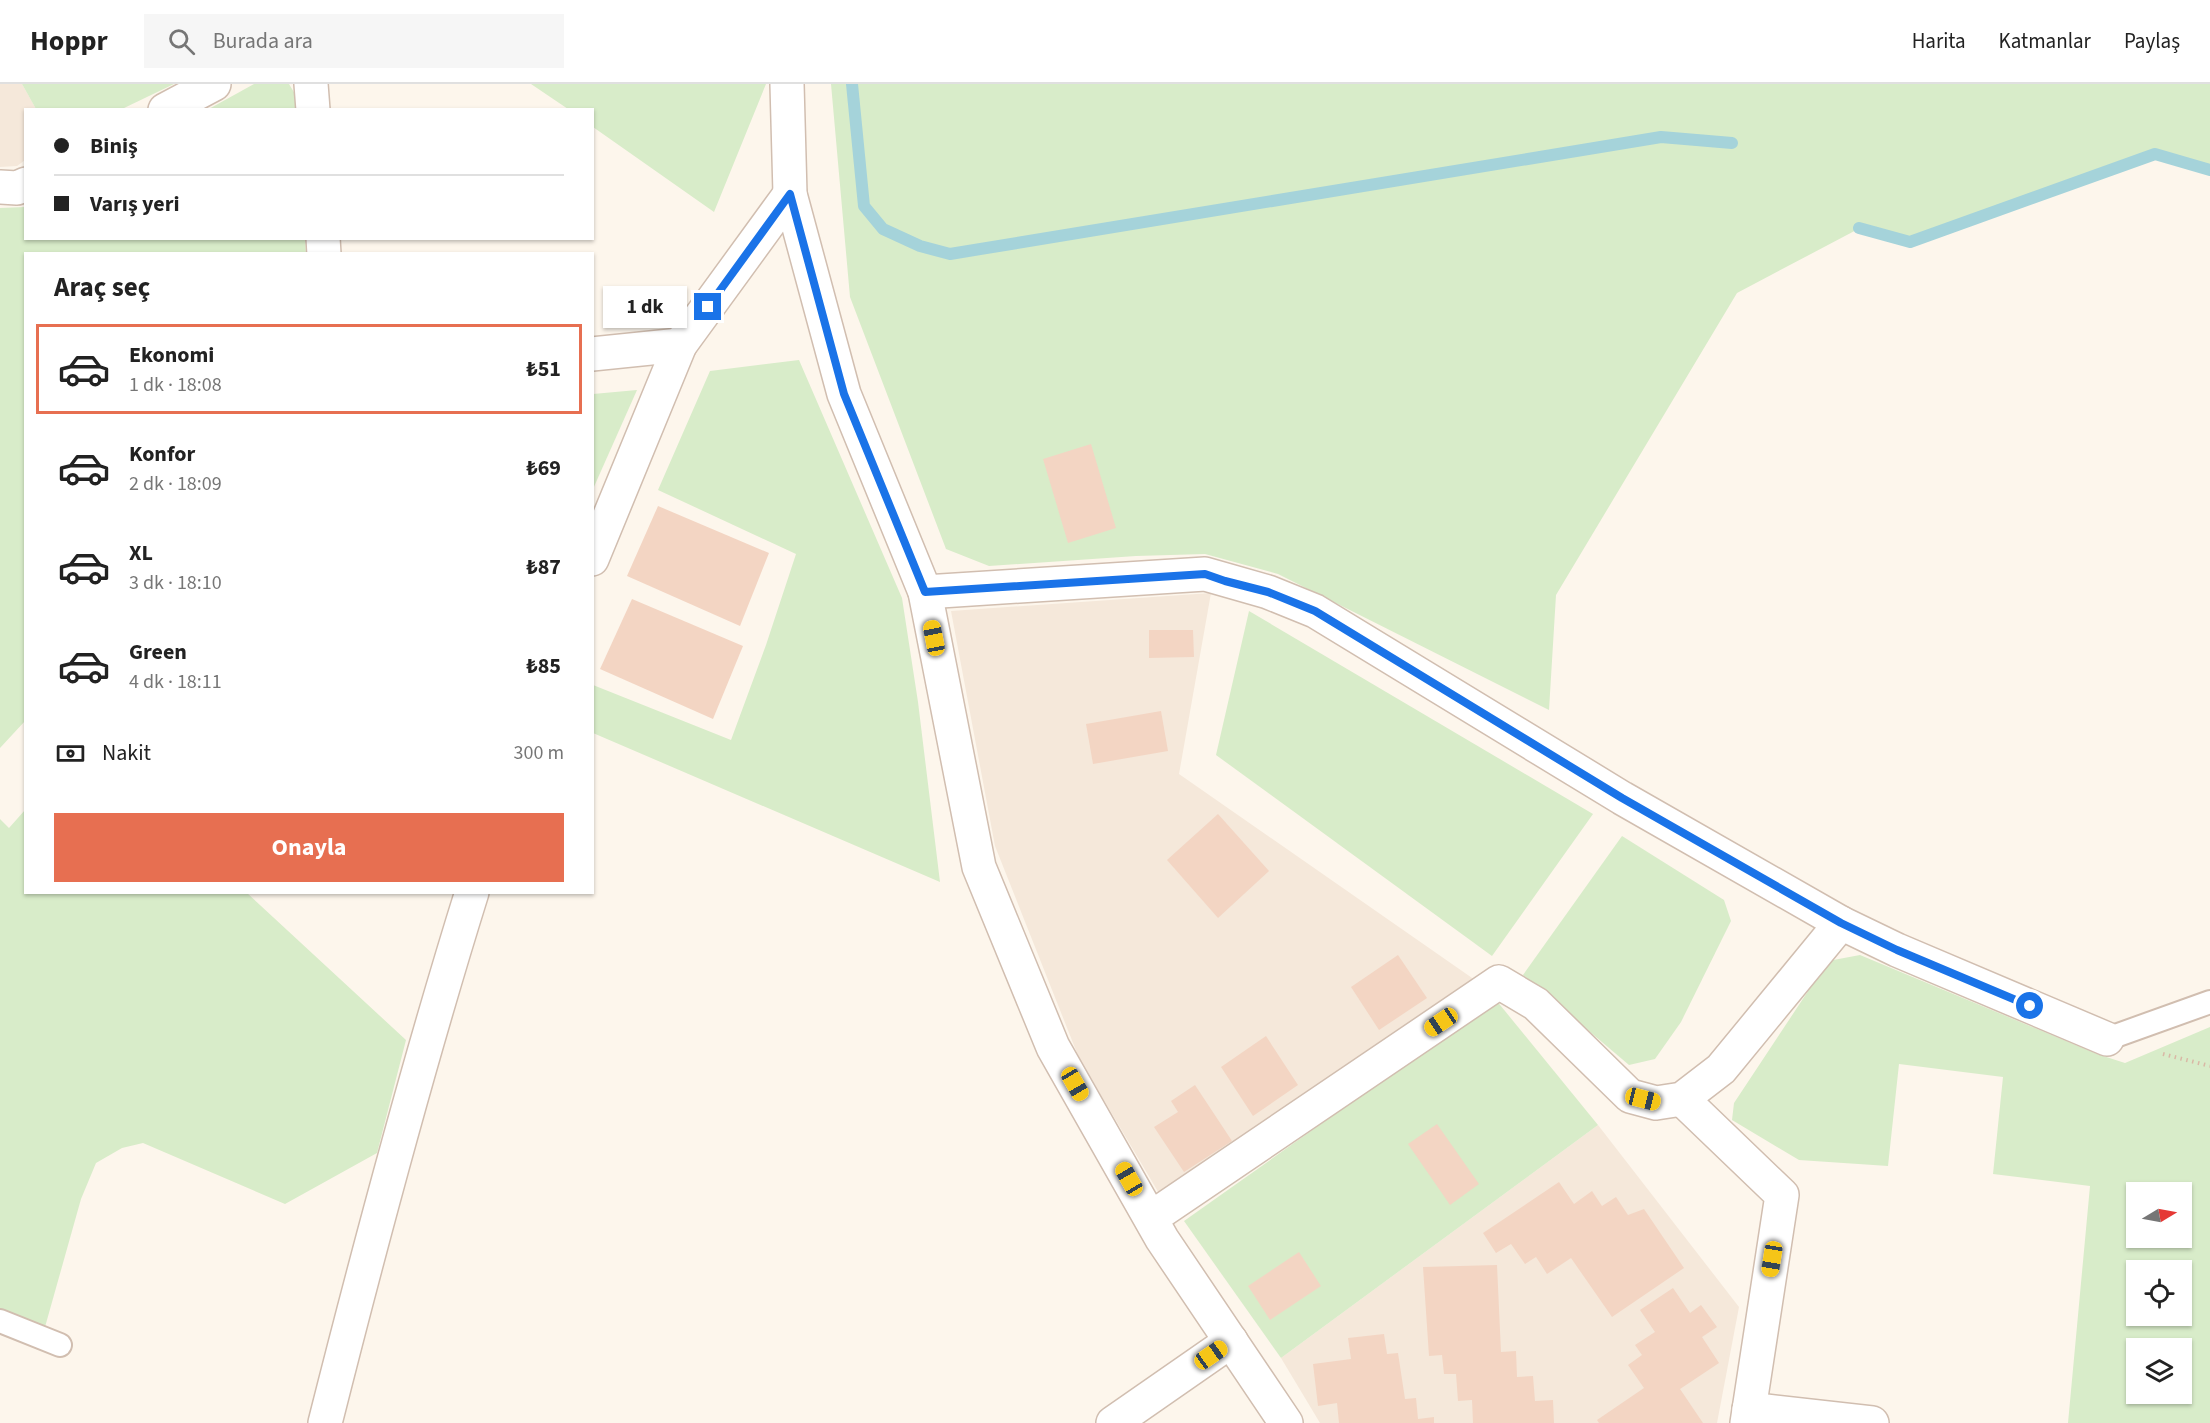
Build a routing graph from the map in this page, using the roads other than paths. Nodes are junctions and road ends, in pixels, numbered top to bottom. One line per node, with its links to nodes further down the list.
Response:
1 (214, 84): 4 (street)
2 (311, 84): 5 (street)
3 (787, 84): 8 (street)
4 (169, 108)
5 (313, 108)
6 (24, 185): 7 (street)
7 (0, 188)
8 (790, 194): 9 (street); 12 (street)
9 (680, 345): 10 (street); 11 (street)
10 (594, 354)
11 (594, 554)
12 (925, 592): 14 (street); 18 (street)
13 (471, 894): 23 (street)
14 (1841, 923): 16 (street); 17 (street)
15 (2210, 1002): 16 (lane)
16 (2107, 1039)
17 (1682, 1099): 18 (street); 22 (street)
18 (1151, 1218): 20 (street)
19 (0, 1321): 21 (lane)
20 (1231, 1341): 24 (street); 25 (street)
21 (60, 1344)
22 (1748, 1416): 26 (street)
23 (325, 1423)
24 (1113, 1423)
25 (1286, 1423)
26 (1872, 1423)

